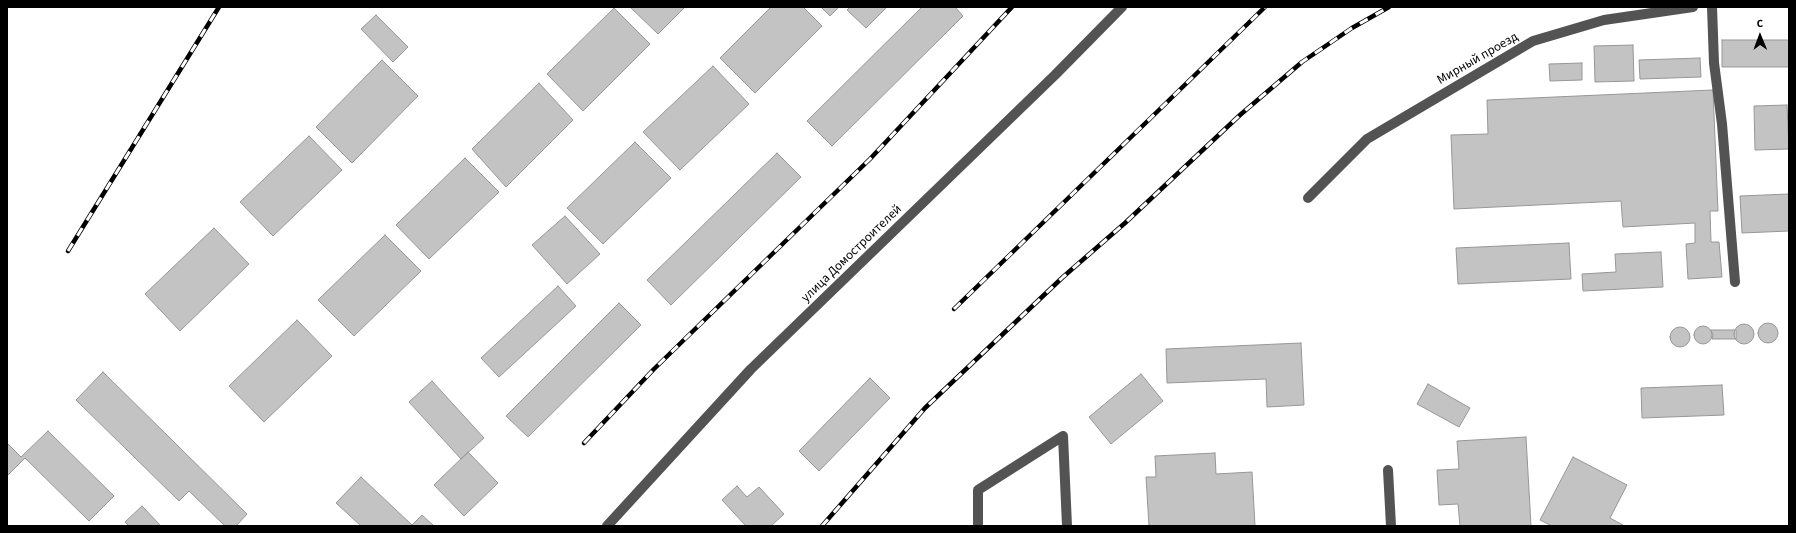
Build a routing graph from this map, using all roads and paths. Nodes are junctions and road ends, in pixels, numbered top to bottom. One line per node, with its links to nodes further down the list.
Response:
1 (1122, 7): 7 (street, улица Домостроителей)
2 (1693, 7): 4 (street, Мирный проезд)
3 (1712, 7): 5 (street)
4 (1308, 198)
5 (1735, 282)
6 (1388, 470): 10 (street)
7 (607, 526)
8 (978, 526): 9 (street)
9 (1067, 526)
10 (1391, 526)

